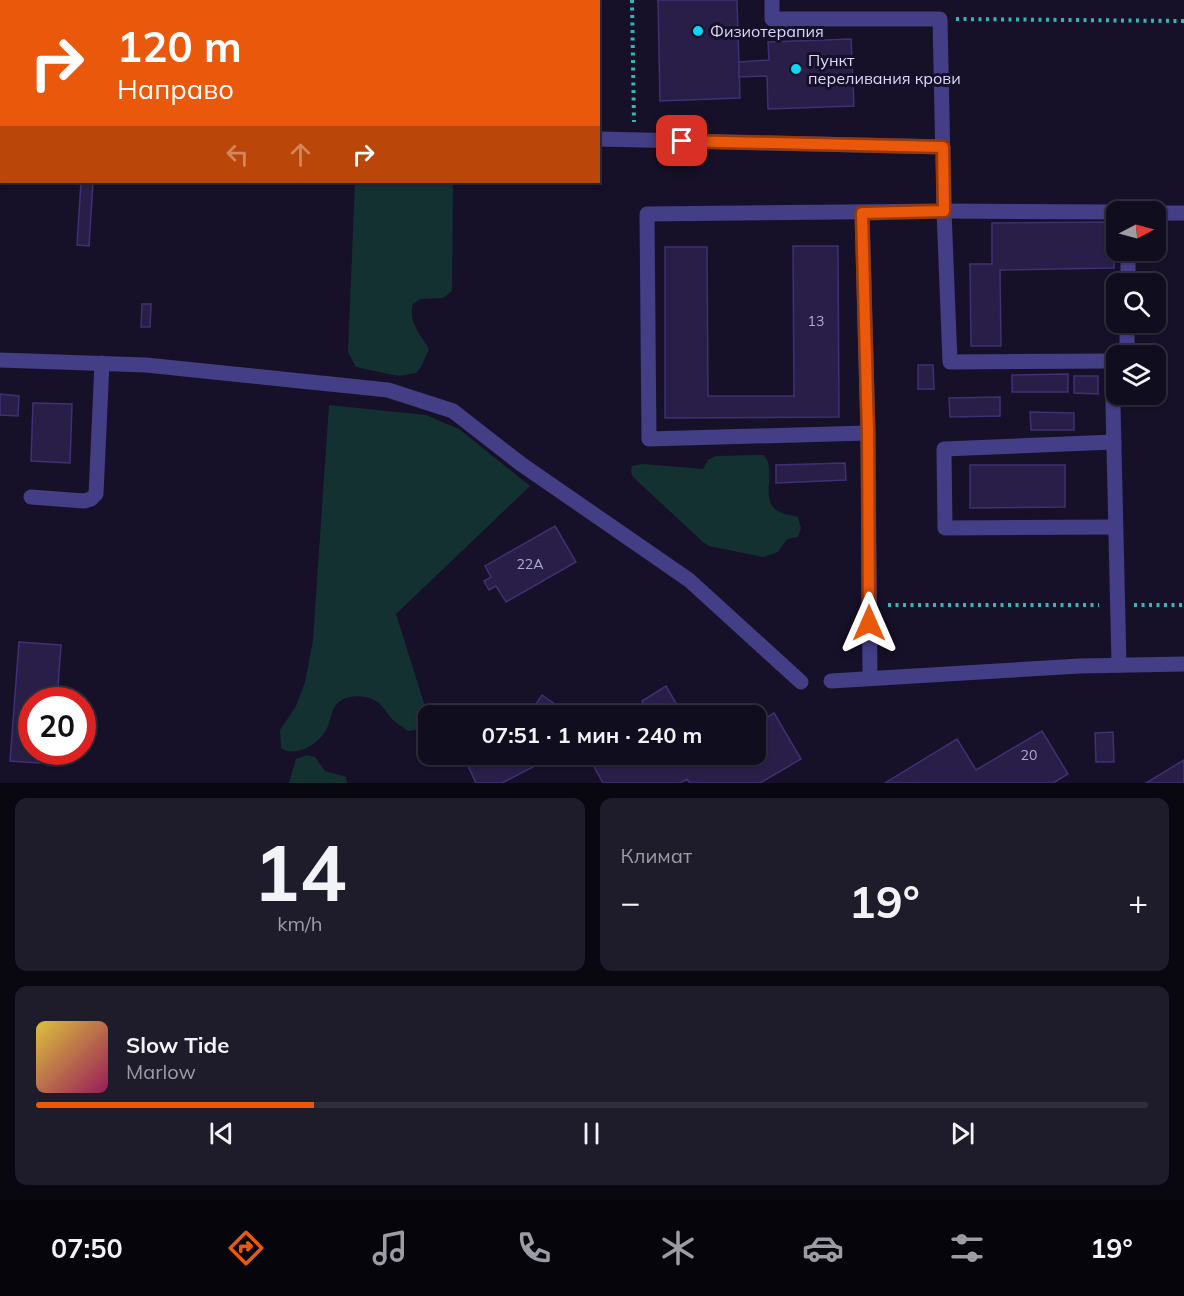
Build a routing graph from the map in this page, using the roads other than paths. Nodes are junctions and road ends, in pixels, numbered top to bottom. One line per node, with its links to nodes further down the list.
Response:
1 (772, 0): 3 (street)
2 (600, 139): 3 (street)
3 (943, 147): 4 (street)
4 (944, 211): 5 (street); 6 (street); 10 (street)
5 (862, 213): 13 (street); 13 (street)
6 (1106, 213)
7 (1166, 213): 8 (street)
8 (1184, 213)
9 (0, 360): 11 (street)
10 (1106, 361)
11 (102, 363): 15 (street); 21 (street)
12 (1114, 405): 14 (street)
13 (868, 433): 19 (street)
14 (1114, 442): 16 (street); 16 (street)
15 (31, 498)
16 (1114, 527): 18 (street)
17 (1184, 664): 18 (street)
18 (1119, 665): 19 (street)
19 (870, 678): 20 (street)
20 (831, 681)
21 (801, 682)

